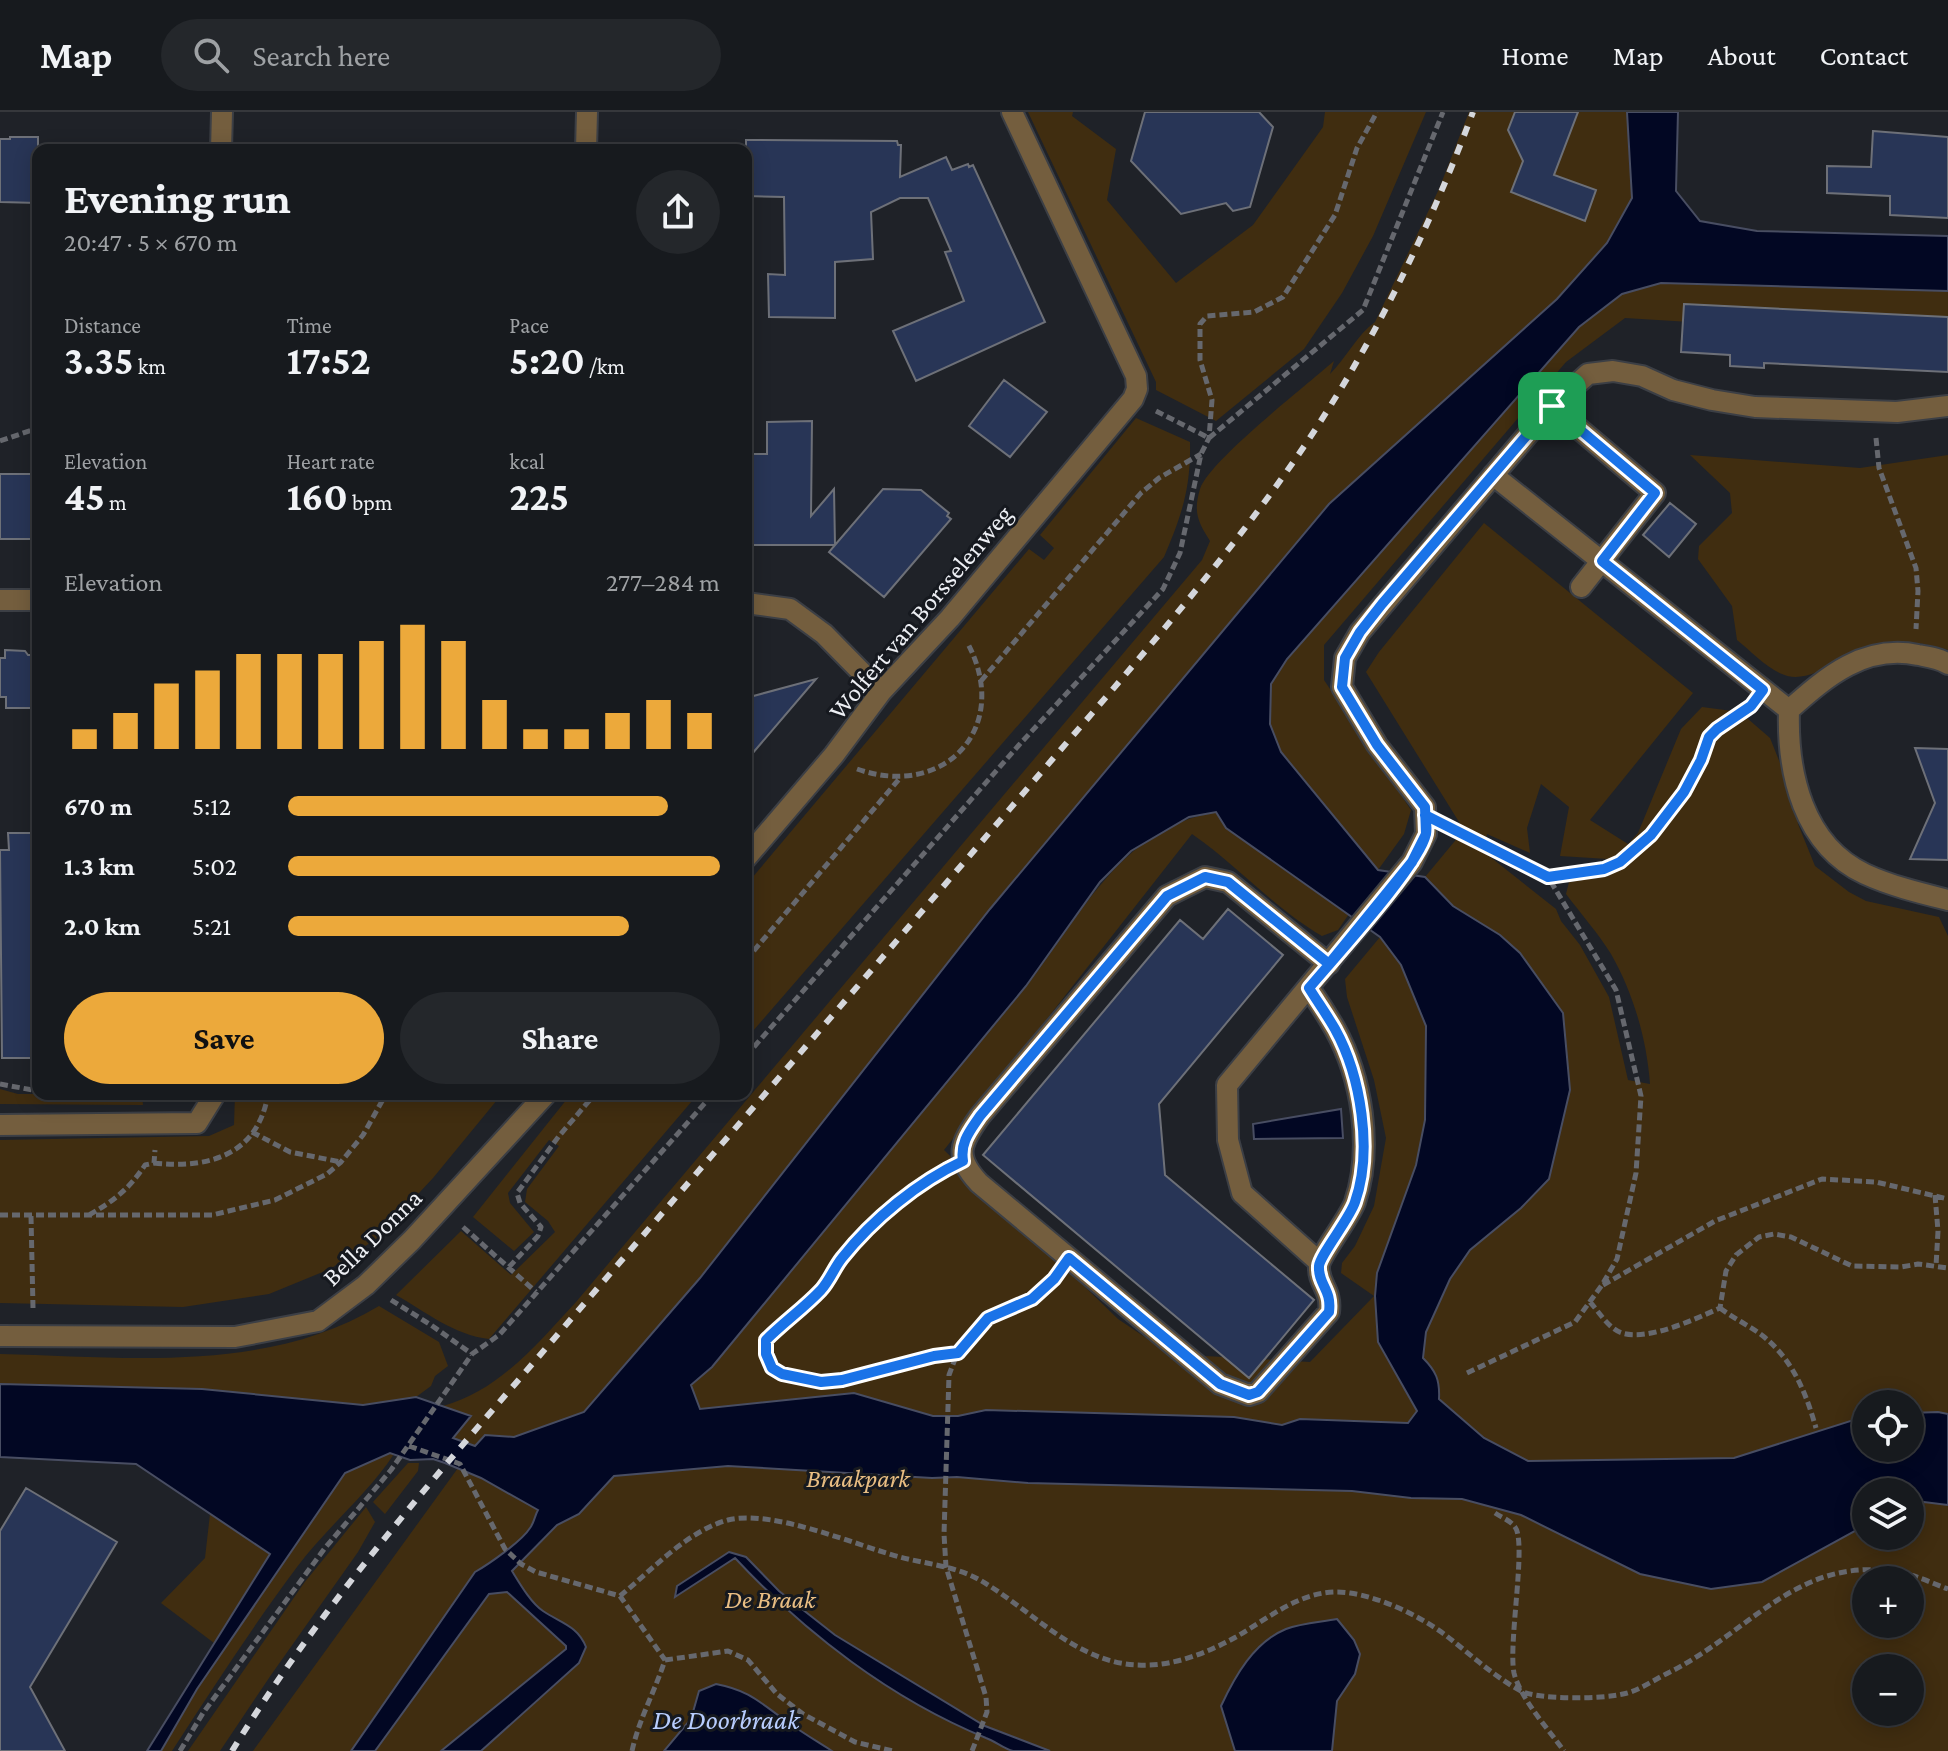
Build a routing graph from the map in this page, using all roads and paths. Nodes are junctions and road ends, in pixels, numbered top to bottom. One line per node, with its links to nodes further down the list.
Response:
1 (222, 112): 6 (street)
2 (587, 112): 7 (street)
3 (1012, 112): 8 (street)
4 (1377, 112): 13 (path)
5 (1443, 112): 13 (path)
6 (221, 144)
7 (586, 144)
8 (1133, 399): 13 (path); 22 (street, Wolfert van Borsselenweg)
9 (1552, 406): 11 (street); 16 (street); 17 (street)
10 (1948, 406): 11 (street)
11 (1872, 412): 23 (path)
12 (32, 430): 14 (path)
13 (1209, 438): 15 (path)
14 (0, 441)
15 (1201, 454): 25 (path); 38 (path)
16 (1493, 475): 17 (street); 31 (street)
17 (1602, 561): 18 (street); 26 (street)
18 (1581, 587)
19 (0, 600): 20 (street)
20 (32, 600)
21 (752, 604): 27 (street)
22 (950, 618): 25 (path); 27 (street, Wolfert van Borsselenweg)
23 (1912, 654): 24 (street); 28 (street)
24 (1948, 664)
25 (981, 681): 30 (path)
26 (1763, 690): 28 (street); 33 (path)
27 (881, 692): 29 (street, Wolfert van Borsselenweg)
28 (1789, 710): 34 (street)
29 (834, 755): 30 (path); 32 (street, Wolfert van Borsselenweg)
30 (901, 777): 35 (path)
31 (1425, 815): 33 (path); 36 (street)
32 (752, 851)
33 (1548, 877): 65 (path)
34 (1948, 900)
35 (752, 953)
36 (1329, 964): 37 (street); 50 (street)
37 (1309, 988): 60 (street); 60 (street)
38 (752, 1049)
39 (0, 1084): 40 (path)
40 (32, 1090)
41 (211, 1100): 47 (street)
42 (267, 1100): 49 (path)
43 (383, 1100): 51 (path)
44 (540, 1100): 55 (street, Bella Donna)
45 (590, 1100): 62 (path)
46 (708, 1100): 66 (path)
47 (158, 1123): 48 (street); 52 (path)
48 (0, 1125)
49 (252, 1132): 51 (path); 52 (path)
50 (963, 1161): 59 (street); 71 (path)
51 (341, 1162): 57 (path)
52 (154, 1163): 57 (path)
53 (1935, 1195): 54 (path); 61 (path); 65 (path)
54 (1948, 1199)
55 (442, 1207): 62 (path); 64 (street, Bella Donna)
56 (0, 1215): 58 (path)
57 (89, 1215): 58 (path)
58 (31, 1216): 70 (path)
59 (1069, 1258): 60 (street); 71 (path)
60 (1319, 1262)
61 (1936, 1266): 63 (path); 68 (path)
62 (509, 1267): 66 (path)
63 (1948, 1268)
64 (366, 1285): 70 (street, Bella Donna); 72 (path)
65 (1602, 1285): 67 (path)
66 (537, 1292): 72 (path)
67 (1590, 1302): 68 (path); 73 (path)
68 (1720, 1308): 74 (path)
69 (0, 1336): 70 (street, Bella Donna)
70 (34, 1337)
71 (958, 1353): 77 (path)
72 (472, 1354): 75 (path)
73 (1467, 1373)
74 (1816, 1428)
75 (409, 1446): 79 (path); 82 (path)
76 (1495, 1513): 81 (path)
77 (946, 1567): 79 (path); 81 (path); 85 (path)
78 (1948, 1589): 81 (path)
79 (620, 1596): 80 (path)
80 (665, 1660): 83 (path); 84 (path)
81 (1523, 1693): 86 (path)
82 (180, 1751)
83 (632, 1751)
84 (893, 1751)
85 (972, 1751)
86 (1564, 1751)

